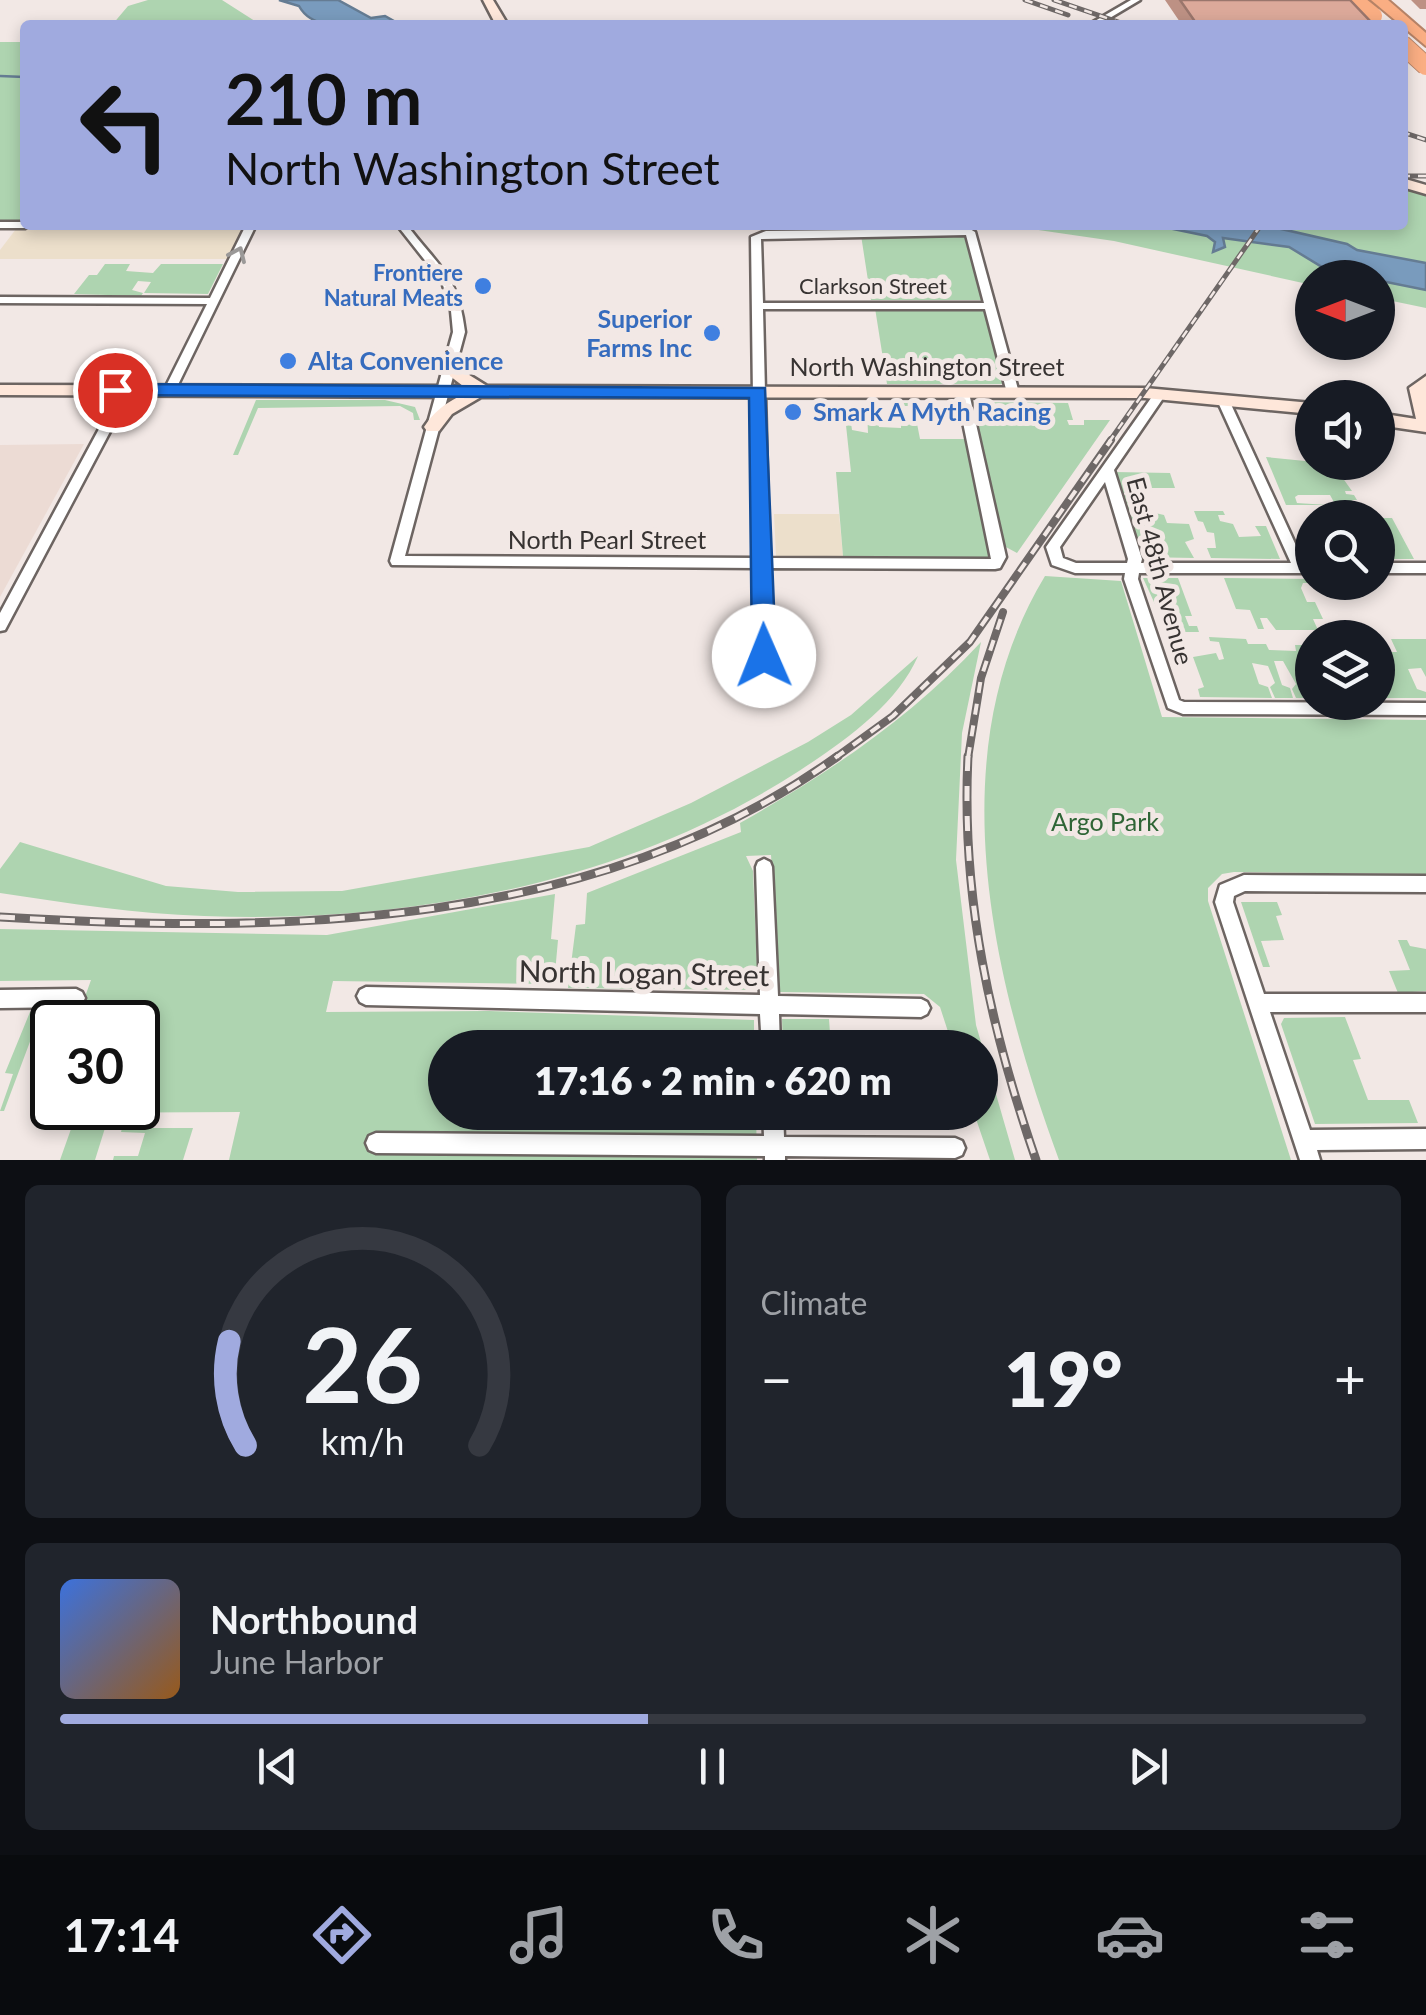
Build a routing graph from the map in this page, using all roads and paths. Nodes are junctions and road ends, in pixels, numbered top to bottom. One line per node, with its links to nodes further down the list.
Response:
1 (1136, 0): 6 (street)
2 (1358, 0): 5 (highway, bridge)
3 (1386, 0): 7 (highway)
4 (1398, 0): 7 (highway)
5 (1381, 19)
6 (1101, 20)
7 (1426, 35)
8 (1408, 53): 9 (main road)
9 (1426, 77)
10 (246, 230): 13 (street, one-way to 10)
11 (406, 230): 16 (street)
12 (0, 300): 13 (street)
13 (216, 301): 20 (street)
14 (756, 306): 15 (street, Clarkson Street); 15 (street); 24 (street)
15 (990, 306): 26 (street)
16 (452, 356): 22 (street); 23 (main road)
17 (1426, 381): 31 (main road)
18 (0, 390): 19 (main road, North Washington Street)
19 (126, 390): 20 (main road, North Washington Street); 41 (street)
20 (170, 390): 21 (main road, North Washington Street)
21 (379, 391): 22 (main road, North Washington Street); 32 (main road)
22 (443, 391): 23 (main road, North Washington Street); 32 (street)
23 (497, 391): 24 (main road, North Washington Street); 32 (main road)
24 (758, 392): 25 (main road, North Washington Street); 35 (street)
25 (963, 392): 26 (main road, North Washington Street); 36 (street)
26 (1013, 393): 27 (main road, North Washington Street)
27 (1160, 394): 28 (main road, North Washington Street); 33 (street, East 48th Avenue)
28 (1222, 400): 29 (main road, North Washington Street); 34 (street)
29 (1295, 407)
30 (1395, 421): 31 (main road)
31 (1426, 426)
32 (433, 428): 35 (street, North Pearl Street)
33 (1106, 469): 37 (street, East 48th Avenue); 37 (street)
34 (1295, 546)
35 (762, 563): 36 (street, North Pearl Street); 42 (street)
36 (997, 563)
37 (1134, 568): 38 (street); 43 (street, East 48th Avenue)
38 (1295, 568)
39 (1395, 568): 40 (street)
40 (1426, 568)
41 (0, 626)
42 (764, 656)
43 (1426, 709)
44 (764, 867): 51 (street)
45 (1426, 884): 49 (street)
46 (366, 996): 51 (street, North Logan Street)
47 (76, 998): 48 (street)
48 (0, 999)
49 (1258, 1003): 50 (street); 55 (street)
50 (1426, 1003)
51 (769, 1004): 52 (street, North Logan Street); 53 (street)
52 (921, 1008)
53 (770, 1030)
54 (1426, 1138): 55 (street)
55 (1303, 1140): 59 (street)
56 (376, 1143): 58 (street)
57 (955, 1148): 58 (street)
58 (775, 1154)
59 (1310, 1160)

